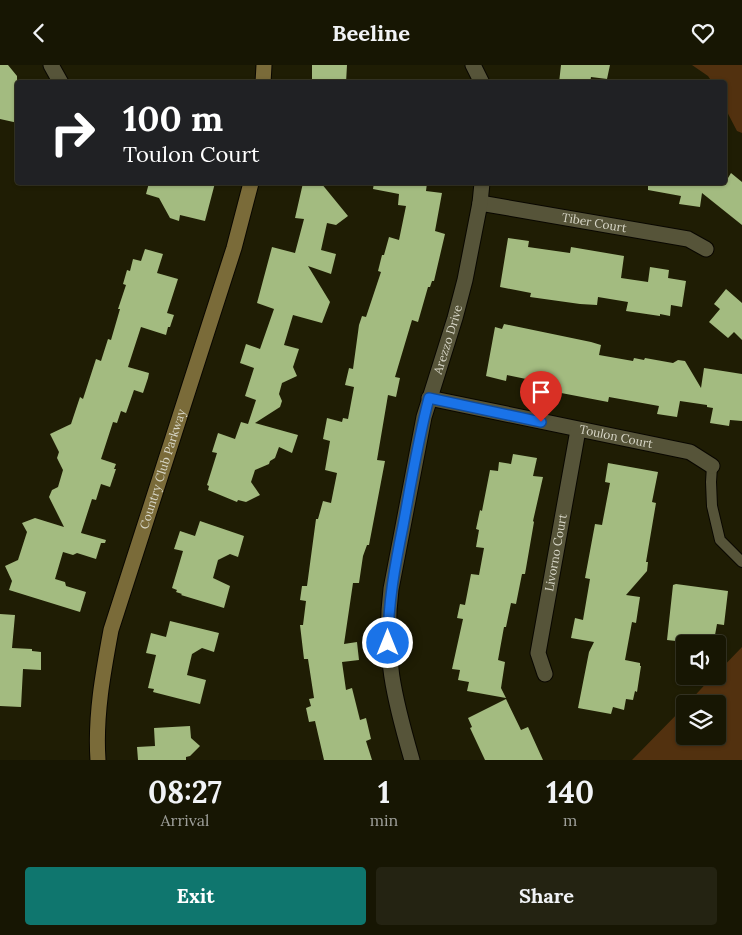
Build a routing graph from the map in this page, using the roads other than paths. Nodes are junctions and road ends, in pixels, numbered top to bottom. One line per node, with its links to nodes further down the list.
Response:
1 (51, 65): 4 (street)
2 (264, 65): 5 (street)
3 (473, 65): 6 (street)
4 (59, 80)
5 (263, 80)
6 (480, 80)
7 (250, 185): 16 (street, Country Club Parkway)
8 (482, 185): 9 (street, Arezzo Drive)
9 (480, 203): 10 (street, Tiber Court); 11 (street, Arezzo Drive)
10 (706, 249)
11 (429, 398): 12 (street, Toulon Court); 17 (street, Arezzo Drive)
12 (578, 430): 13 (street, Toulon Court); 15 (street, Livorno Court)
13 (712, 465): 14 (lane)
14 (742, 562)
15 (545, 674)
16 (98, 760)
17 (412, 760)

